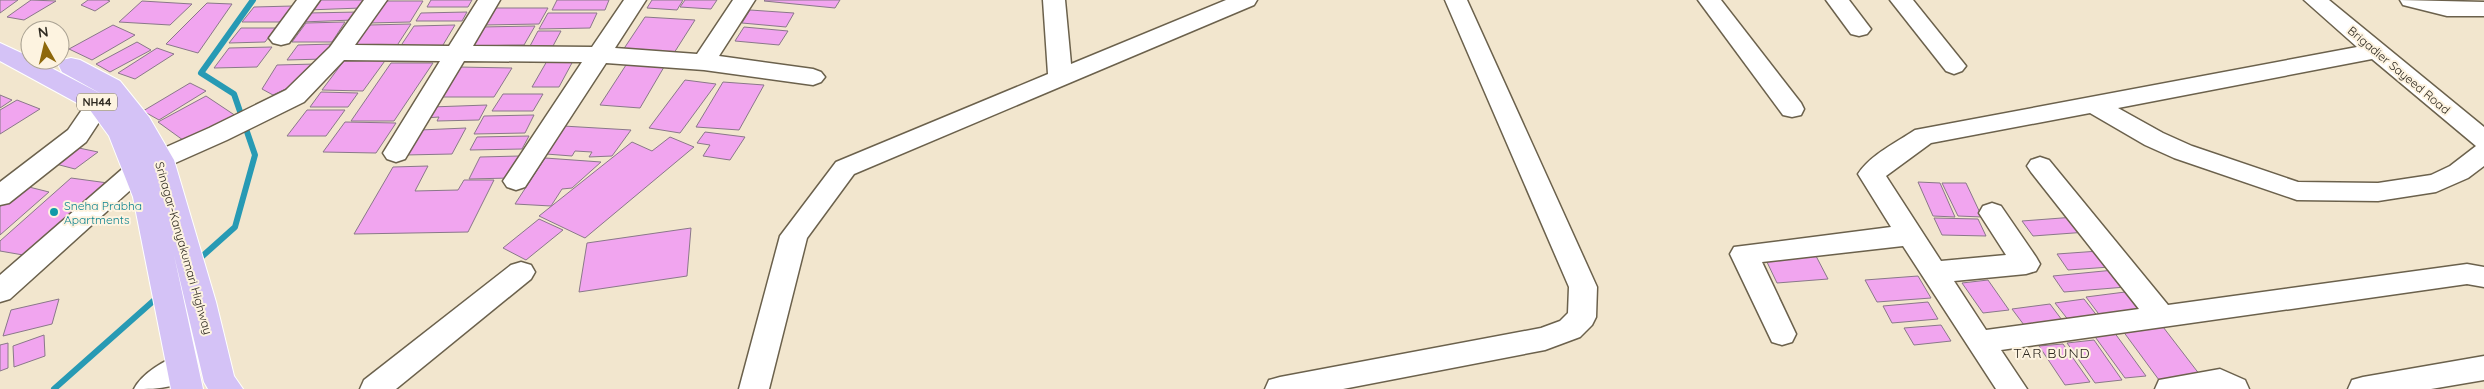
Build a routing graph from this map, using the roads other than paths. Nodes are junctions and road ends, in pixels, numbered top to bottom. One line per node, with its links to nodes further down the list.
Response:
1 (309, 0): 17 (street)
2 (376, 0): 21 (street)
3 (489, 0): 22 (street)
4 (635, 0): 23 (street)
5 (744, 0): 24 (street)
6 (1054, 0): 28 (street)
7 (1246, 0): 28 (street)
8 (1456, 0): 51 (street)
9 (1709, 0): 31 (street)
10 (1836, 0): 15 (street)
11 (1901, 0): 26 (street)
12 (2315, 0): 20 (street, Brigadier Sayeed Road)
13 (2411, 0): 14 (street)
14 (2484, 9)
15 (1859, 29)
16 (0, 33): 18 (highway)
17 (281, 38)
18 (20, 41)
19 (0, 51): 29 (highway, Srinagar-Kanyakumari Highway / NH44)
20 (2376, 51): 30 (street); 32 (street, Brigadier Sayeed Road)
21 (338, 52): 22 (street); 35 (street)
22 (458, 54): 23 (street); 33 (street)
23 (600, 54): 24 (street); 37 (street)
24 (704, 62): 27 (street)
25 (70, 66): 35 (highway, Srinagar-Kanyakumari Highway / NH44)
26 (1954, 66)
27 (814, 77)
28 (1060, 78): 55 (street)
29 (99, 104): 35 (highway, Srinagar-Kanyakumari Highway / NH44); 39 (street)
30 (2093, 104): 34 (street); 41 (street)
31 (1792, 109)
32 (2484, 140)
33 (396, 153)
34 (2484, 153)
35 (149, 165): 38 (highway, Srinagar-Kanyakumari Highway / NH44); 45 (street)
36 (2040, 166): 46 (street)
37 (516, 181)
38 (157, 193): 50 (highway, Srinagar-Kanyakumari Highway / NH44); 53 (highway, Srinagar-Kanyakumari Highway / NH44)
39 (0, 196)
40 (1992, 213): 43 (street)
41 (1910, 235): 43 (street); 47 (street)
42 (521, 272): 54 (street)
43 (1934, 272): 48 (street)
44 (2484, 277): 46 (street)
45 (0, 291)
46 (2161, 316): 48 (street)
47 (1782, 334)
48 (1979, 342): 57 (street)
49 (2484, 368): 60 (street)
50 (185, 378): 52 (street)
51 (1382, 380): 56 (street)
52 (149, 389)
53 (227, 389)
54 (375, 389)
55 (754, 389)
56 (1280, 389)
57 (2012, 389)
58 (2170, 389): 59 (street)
59 (2234, 389)
60 (2363, 389)

